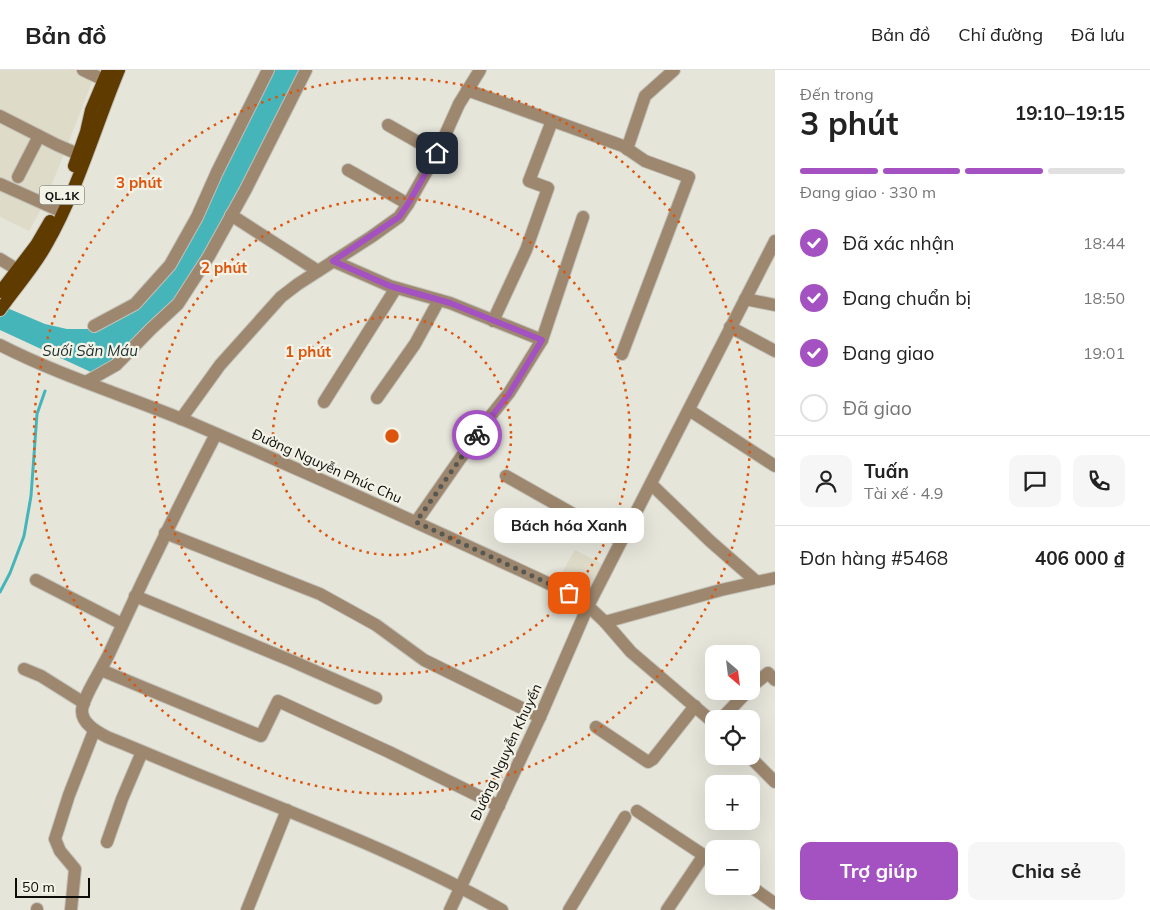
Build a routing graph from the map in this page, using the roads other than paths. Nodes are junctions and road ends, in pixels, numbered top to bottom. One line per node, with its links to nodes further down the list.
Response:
1 (82, 70): 7 (street)
2 (119, 70): 7 (main road, QL.1K)
3 (268, 70): 35 (street)
4 (306, 70): 21 (street)
5 (480, 70): 8 (street)
6 (674, 70): 13 (street)
7 (107, 83): 15 (main road, QL.1K); 29 (main road, QL.1K)
8 (467, 90): 10 (street); 14 (street)
9 (0, 116): 12 (street)
10 (552, 121): 13 (street); 34 (street)
11 (388, 125): 14 (street)
12 (40, 136): 15 (street); 17 (street)
13 (627, 149): 40 (street)
14 (437, 153): 19 (street)
15 (78, 154): 20 (main road, QL.1K)
16 (348, 170): 19 (street)
17 (18, 178)
18 (0, 184): 20 (street)
19 (408, 204): 25 (street)
20 (56, 209): 26 (main road, QL.1K)
21 (231, 215): 27 (street); 41 (street)
22 (583, 217): 37 (street)
23 (775, 241): 30 (street, Đường Nguyễn Khuyến)
24 (0, 260): 26 (street)
25 (333, 261): 27 (street); 28 (street)
26 (18, 270): 29 (main road, QL.1K)
27 (318, 271): 45 (street)
28 (396, 288): 31 (street); 43 (street)
29 (4, 293): 33 (main road, QL.1K)
30 (745, 299): 32 (street); 36 (street, Đường Nguyễn Khuyến)
31 (439, 300): 34 (street); 42 (street)
32 (775, 305)
33 (0, 310)
34 (493, 321): 37 (street)
35 (94, 326)
36 (730, 327): 39 (street); 44 (street, Đường Nguyễn Khuyến)
37 (542, 340): 50 (street)
38 (0, 345): 41 (street, Đường Nguyễn Phúc Chu)
39 (775, 351)
40 (622, 354)
41 (86, 382): 45 (street, Đường Nguyễn Phúc Chu)
42 (377, 398)
43 (324, 402)
44 (689, 410): 47 (street); 49 (street, Đường Nguyễn Khuyến)
45 (181, 419): 46 (street, Đường Nguyễn Phúc Chu)
46 (216, 434): 50 (street, Đường Nguyễn Phúc Chu); 51 (street)
47 (775, 466)
48 (506, 476): 52 (street)
49 (651, 484): 52 (street, Đường Nguyễn Khuyến); 55 (street)
50 (416, 522): 57 (street, Đường Nguyễn Phúc Chu)
51 (165, 533): 56 (street); 70 (street)
52 (621, 541): 57 (street, Đường Nguyễn Khuyến)
53 (775, 578): 55 (street)
54 (36, 580): 59 (street)
55 (757, 582): 58 (street)
56 (135, 596): 59 (street); 64 (street)
57 (588, 606): 58 (street, Đường Nguyễn Phúc Chu); 70 (street, Đường Nguyễn Khuyến)
58 (605, 622): 67 (street, Đường Nguyễn Phúc Chu)
59 (122, 624): 61 (street)
60 (24, 669): 66 (street)
61 (101, 670): 66 (street); 76 (street)
62 (760, 679): 63 (street)
63 (775, 680)
64 (376, 698)
65 (739, 700): 68 (street)
66 (84, 703): 72 (street)
67 (695, 706): 69 (street, Đường Nguyễn Phúc Chu); 71 (street)
68 (730, 710)
69 (705, 715)
70 (540, 717): 76 (street, Đường Nguyễn Khuyến)
71 (596, 727)
72 (94, 731): 73 (street); 86 (street)
73 (142, 752): 77 (street); 80 (street)
74 (758, 765): 75 (street)
75 (775, 782)
76 (499, 806): 83 (street, Đường Nguyễn Khuyến)
77 (287, 810): 83 (street); 87 (street)
78 (637, 811): 81 (street)
79 (625, 817): 90 (street)
80 (107, 842)
81 (705, 855)
82 (705, 863): 91 (street)
83 (461, 886): 88 (street, Đường Nguyễn Khuyến); 89 (street)
84 (760, 894): 85 (street)
85 (773, 905)
86 (72, 910)
87 (247, 910)
88 (450, 910)
89 (502, 910)
90 (569, 910)
91 (667, 910)

